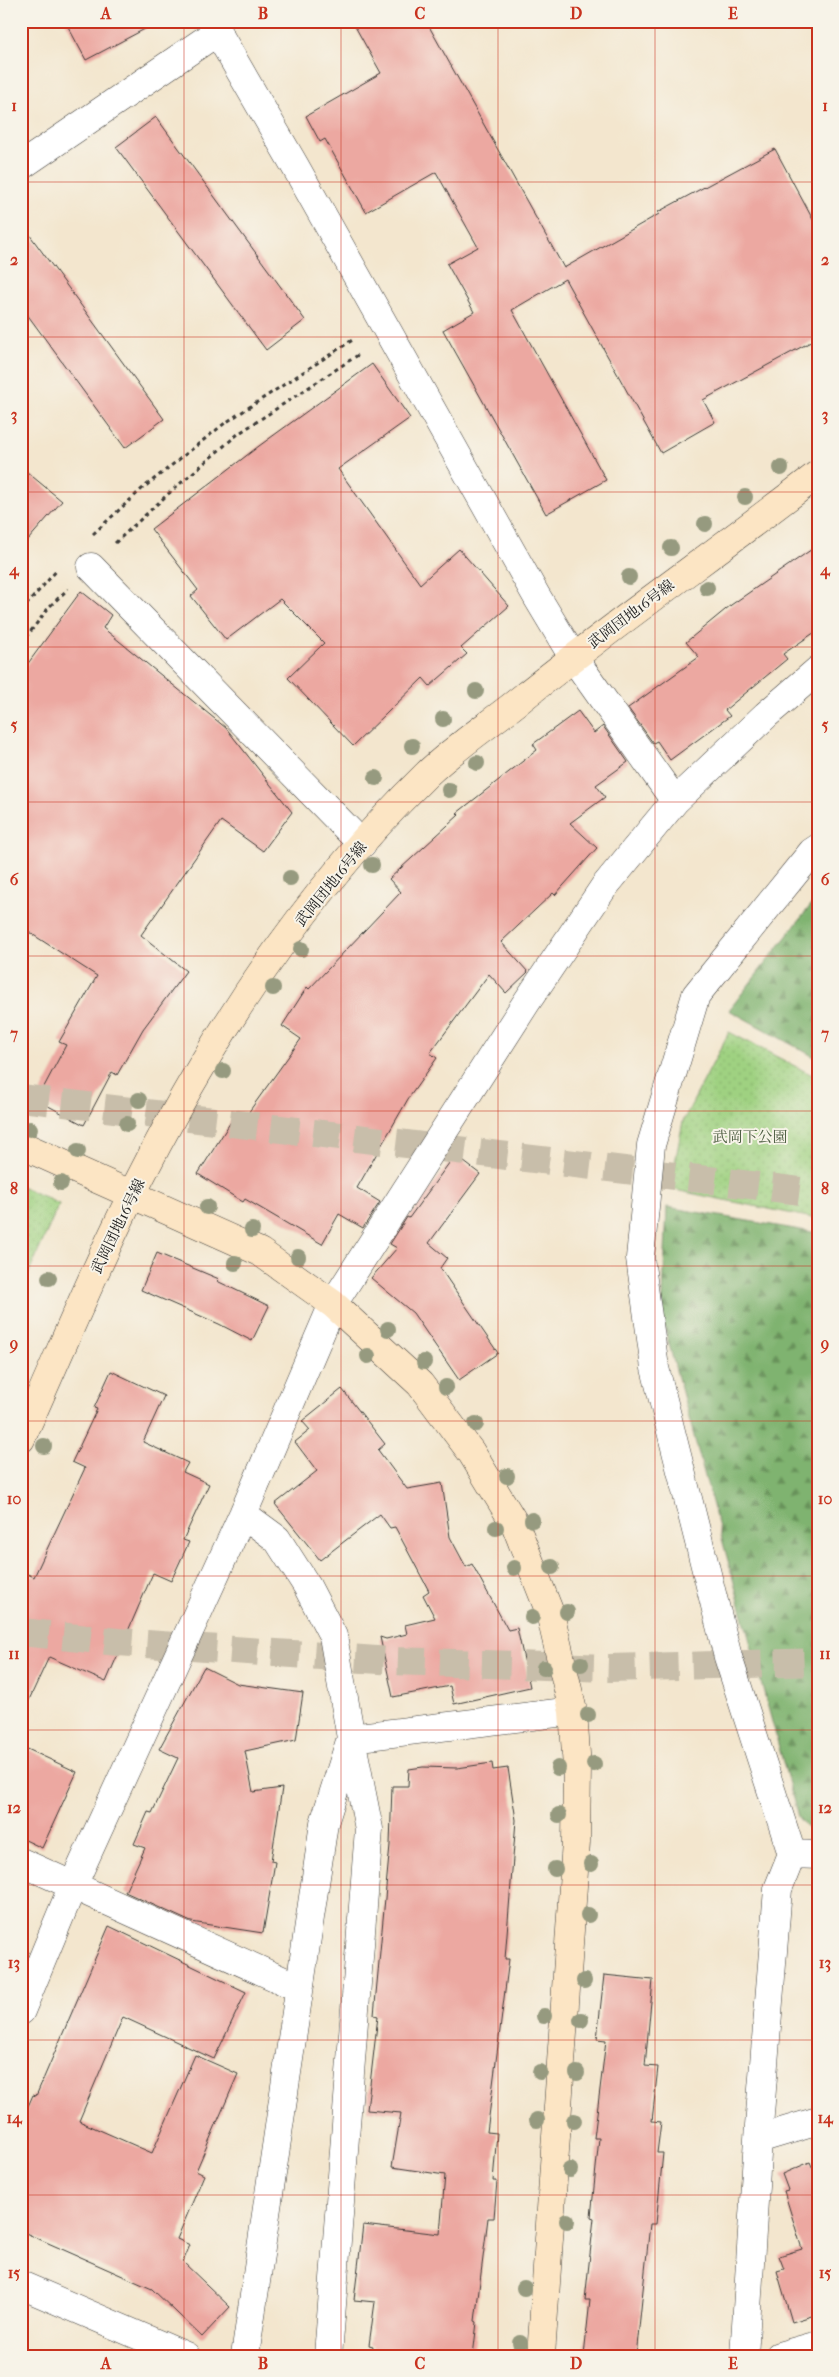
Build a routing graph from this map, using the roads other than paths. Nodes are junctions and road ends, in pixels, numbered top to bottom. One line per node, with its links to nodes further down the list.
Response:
1 (214, 27): 2 (street); 5 (street)
2 (21, 166)
3 (818, 474): 5 (street, 武岡団地16号線)
4 (91, 567): 8 (street)
5 (573, 657): 7 (street); 8 (street, 武岡団地16号線)
6 (818, 670): 7 (street)
7 (675, 801): 12 (street)
8 (362, 844): 11 (street, 武岡団地16号線)
9 (818, 848): 17 (street)
10 (21, 1144): 11 (street)
11 (133, 1194): 12 (street); 13 (street, 武岡団地16号線)
12 (333, 1304): 14 (street); 15 (street)
13 (21, 1439)
14 (243, 1514): 16 (street); 19 (street)
15 (574, 1711): 16 (street); 29 (street)
16 (351, 1738): 20 (street); 28 (street)
17 (805, 1854): 23 (street)
18 (21, 1862): 19 (street)
19 (73, 1885): 20 (street); 21 (street)
20 (299, 1988): 27 (street)
21 (21, 2011)
22 (818, 2121): 23 (street)
23 (758, 2139): 30 (street)
24 (21, 2285): 26 (street)
25 (818, 2345): 31 (street)
26 (186, 2356)
27 (246, 2356)
28 (328, 2356)
29 (541, 2356)
30 (744, 2356)
31 (779, 2356)

